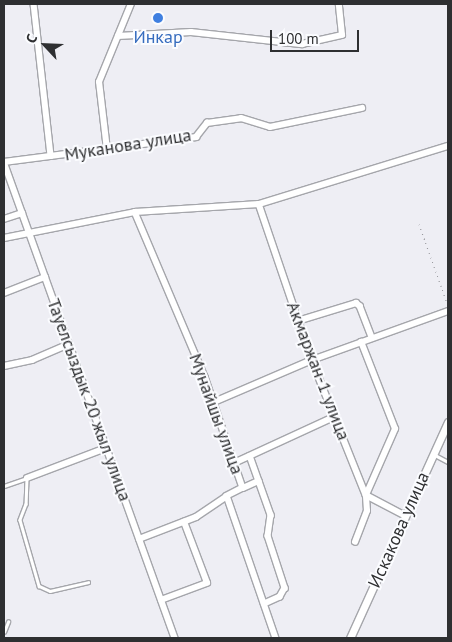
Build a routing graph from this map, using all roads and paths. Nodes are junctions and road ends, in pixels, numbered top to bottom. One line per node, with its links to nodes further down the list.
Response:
1 (34, 4): 8 (street)
2 (131, 4): 4 (street)
3 (339, 4): 4 (street)
4 (118, 36): 7 (street)
5 (362, 108): 7 (street, Муканова улица)
6 (448, 146): 10 (street)
7 (107, 150): 8 (street, Муканова улица)
8 (51, 156): 9 (street, Муканова улица)
9 (4, 162): 12 (street, Тауелсыздык 20 жыл улица)
10 (259, 204): 11 (street); 21 (street, Акмаржан-1 улица)
11 (135, 212): 15 (street); 27 (street, Мунайшы улица)
12 (22, 213): 13 (street); 15 (street, Тауелсыздык 20 жыл улица)
13 (4, 219)
14 (419, 224): 19 (path)
15 (29, 232): 16 (street); 17 (street, Тауелсыздык 20 жыл улица)
16 (4, 238)
17 (45, 277): 18 (street); 24 (street, Тауелсыздык 20 жыл улица)
18 (4, 293)
19 (448, 306)
20 (448, 310): 22 (street)
21 (298, 321): 22 (street); 25 (street, Акмаржан-1 улица)
22 (372, 338): 23 (street)
23 (361, 342): 25 (street); 39 (street)
24 (69, 344): 26 (street); 30 (street, Тауелсыздык 20 жыл улица)
25 (312, 360): 27 (street); 28 (street, Акмаржан-1 улица)
26 (4, 366)
27 (214, 402): 34 (street, Мунайшы улица)
28 (334, 417): 32 (street); 39 (street, Акмаржан-1 улица)
29 (448, 422): 31 (street, Искакова улица)
30 (106, 448): 35 (street); 43 (street, Тауелсыздык 20 жыл улица)
31 (434, 454): 33 (lane); 41 (street, Искакова улица)
32 (250, 456): 34 (street); 36 (street)
33 (448, 462)
34 (234, 464): 38 (street, Мунайшы улица)
35 (27, 478): 37 (lane); 45 (lane)
36 (259, 481): 38 (street); 47 (street)
37 (4, 486)
38 (243, 488): 40 (street, Мунайшы улица)
39 (366, 494): 41 (street); 44 (street)
40 (227, 496): 42 (street); 47 (street, Мунайшы улица)
41 (406, 516): 52 (street, Искакова улица)
42 (184, 522): 43 (street); 46 (street)
43 (139, 540): 46 (street, Тауелсыздык 20 жыл улица)
44 (355, 542)
45 (88, 582)
46 (161, 600): 50 (street, Тауелсыздык 20 жыл улица)
47 (264, 604): 51 (street, Мунайшы улица)
48 (8, 622): 49 (lane)
49 (4, 632)
50 (175, 638)
51 (276, 638)
52 (350, 638)

